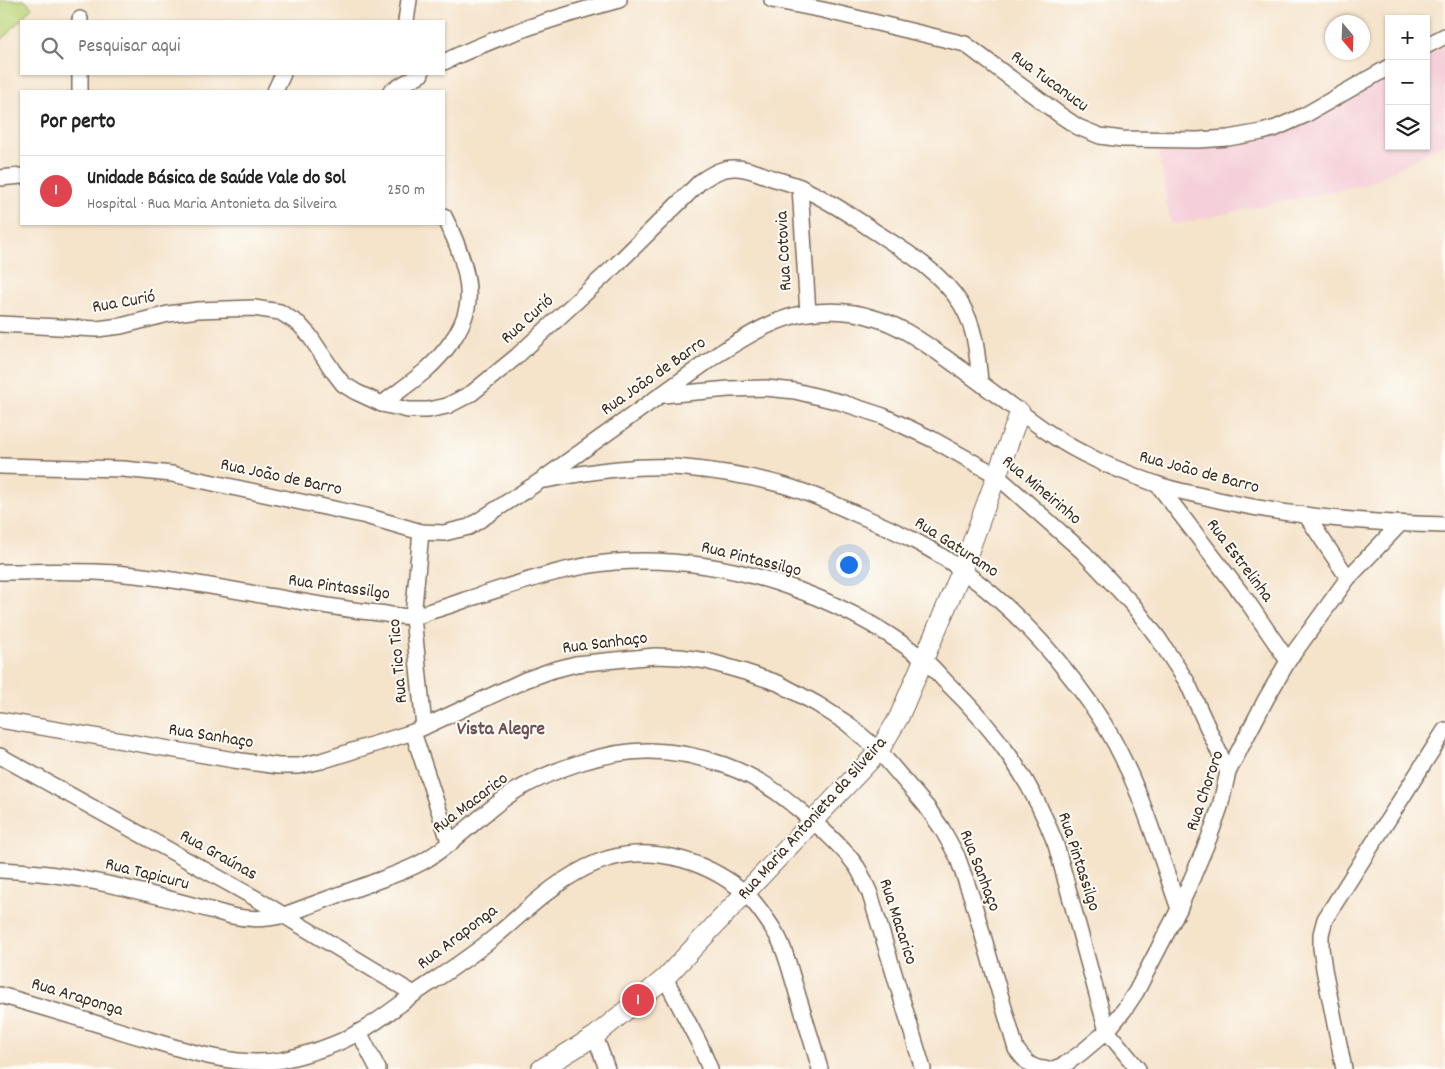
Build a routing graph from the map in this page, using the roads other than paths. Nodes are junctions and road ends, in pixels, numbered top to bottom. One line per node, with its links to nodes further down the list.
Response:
1 (409, 0): 4 (street)
2 (619, 0): 7 (street)
3 (772, 0): 8 (street, Rua Tucanucu)
4 (406, 20)
5 (1445, 36): 6 (street)
6 (1430, 44)
7 (445, 62)
8 (1385, 69)
9 (80, 75): 13 (street)
10 (282, 75): 14 (street)
11 (419, 75): 12 (street)
12 (396, 84)
13 (80, 90)
14 (275, 90)
15 (20, 176): 16 (street)
16 (0, 178)
17 (800, 187): 19 (street, Rua Cotovia); 21 (street, Rua Curió); 23 (street, Rua Curió)
18 (445, 218): 23 (street)
19 (808, 313): 21 (street, Rua João de Barro); 22 (street, Rua João de Barro)
20 (0, 324): 23 (street, Rua Curió)
21 (980, 381): 24 (street, Rua João de Barro)
22 (661, 395): 26 (street, Rua Mineirinho); 27 (street, Rua João de Barro)
23 (382, 404)
24 (1020, 412): 26 (street, Rua Maria Antonieta da Silveira); 28 (street, Rua João de Barro)
25 (0, 466): 32 (street, Rua João de Barro)
26 (996, 475): 33 (street, Rua Maria Antonieta da Silveira); 44 (street, Rua Mineirinho)
27 (540, 481): 32 (street, Rua João de Barro); 33 (street, Rua Gaturamo)
28 (1158, 485): 29 (street, Rua João de Barro); 38 (street, Rua Estrelinha)
29 (1306, 515): 30 (street, Rua João de Barro); 35 (street)
30 (1400, 524): 31 (street, Rua João de Barro); 35 (street, Rua Chororo)
31 (1445, 525)
32 (421, 532): 36 (street, Rua Tico Tico)
33 (962, 570): 37 (street, Rua Maria Antonieta da Silveira); 50 (street, Rua Gaturamo)
34 (0, 572): 36 (street, Rua Pintassilgo)
35 (1348, 578): 38 (street, Rua Chororo)
36 (413, 617): 37 (street, Rua Pintassilgo); 40 (street, Rua Tico Tico)
37 (923, 659): 42 (street, Rua Maria Antonieta da Silveira); 56 (street, Rua Pintassilgo)
38 (1288, 661): 44 (street, Rua Chororo)
39 (0, 720): 40 (street, Rua Sanhaço)
40 (418, 730): 42 (street, Rua Sanhaço); 46 (street, Rua Tico Tico)
41 (1445, 730): 68 (street)
42 (879, 751): 45 (street, Rua Maria Antonieta da Silveira); 65 (street, Rua Sanhaço)
43 (0, 756): 49 (street, Rua Graúnas)
44 (1228, 772): 50 (street, Rua Chororo)
45 (813, 822): 46 (street, Rua Macarico); 48 (street, Rua Maria Antonieta da Silveira); 64 (street, Rua Macarico)
46 (450, 844): 51 (street, Rua Macarico)
47 (0, 870): 52 (street, Rua Tapicuru)
48 (746, 894): 53 (street, Rua Maria Antonieta da Silveira); 54 (street, Rua Araponga); 63 (street, Rua Araponga)
49 (255, 898): 51 (street, Rua Graúnas); 52 (street)
50 (1180, 909): 56 (street, Rua Chororo)
51 (284, 915): 52 (street, Rua Tapicuru); 54 (street, Rua Graúnas)
52 (232, 916)
53 (665, 978): 58 (street, Rua Maria Antonieta da Silveira); 62 (street)
54 (414, 994): 57 (street, Rua Araponga)
55 (0, 995): 57 (street, Rua Araponga)
56 (1107, 1031): 66 (street, Rua Chororo); 67 (street, Rua Pintassilgo)
57 (359, 1032): 59 (street)
58 (595, 1036): 60 (street, Rua Maria Antonieta da Silveira); 61 (street)
59 (378, 1069)
60 (540, 1069)
61 (607, 1069)
62 (710, 1069)
63 (820, 1069)
64 (923, 1069)
65 (1045, 1069)
66 (1053, 1069)
67 (1138, 1069)
68 (1344, 1069)

